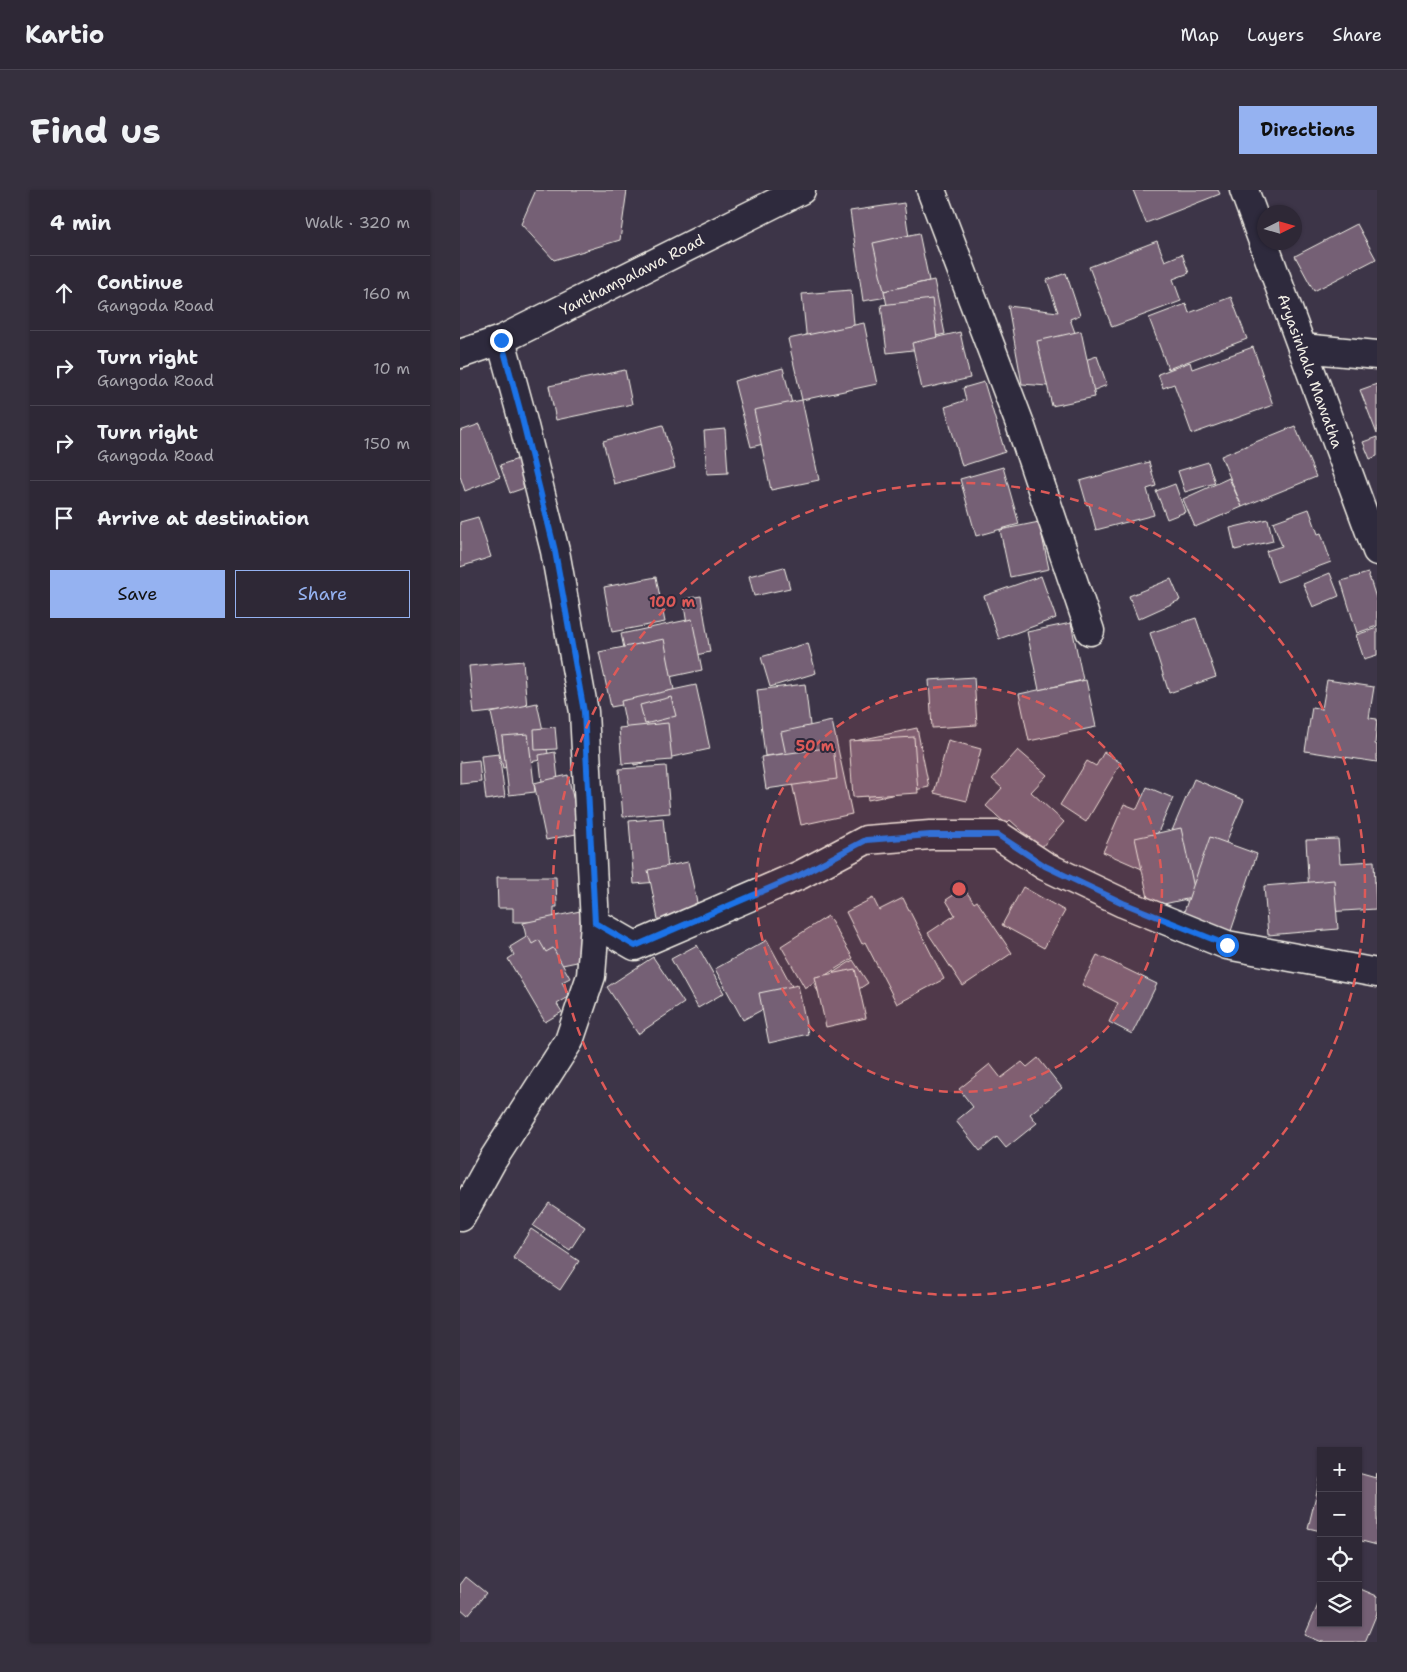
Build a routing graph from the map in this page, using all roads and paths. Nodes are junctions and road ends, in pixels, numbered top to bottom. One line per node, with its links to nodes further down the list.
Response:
1 (801, 190): 4 (street, Yanthampalawa Road)
2 (931, 190): 9 (street)
3 (1244, 190): 5 (street, Aryasinhala Mawatha)
4 (501, 340): 6 (street, Yanthampalawa Road); 10 (street)
5 (1302, 348): 7 (street); 8 (street, Aryasinhala Mawatha)
6 (460, 354)
7 (1377, 355)
8 (1377, 551)
9 (1090, 631)
10 (595, 923): 11 (street); 12 (street)
11 (1377, 973)
12 (461, 1217)

